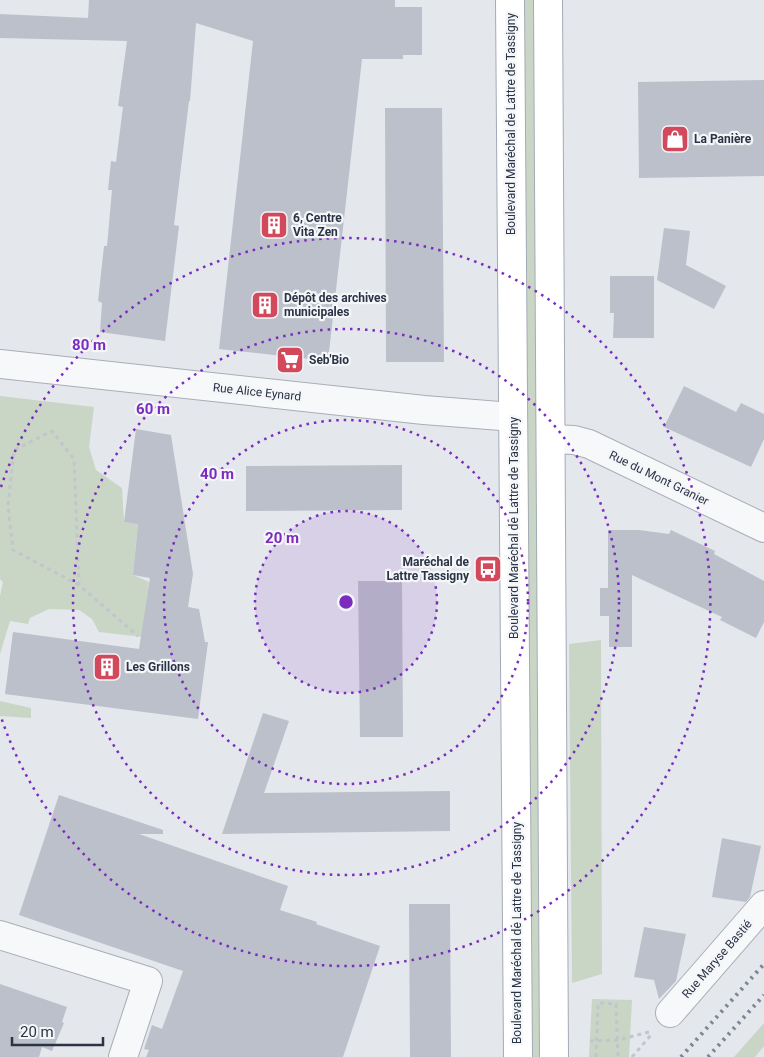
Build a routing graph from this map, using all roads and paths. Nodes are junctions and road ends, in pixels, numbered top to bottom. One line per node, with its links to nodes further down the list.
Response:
1 (510, 0): 4 (main road, Boulevard Maréchal de Lattre de Tassigny)
2 (548, 0): 5 (main road)
3 (0, 364): 4 (street, Rue Alice Eynard)
4 (513, 418): 16 (main road, Boulevard Maréchal de Lattre de Tassigny)
5 (551, 439): 6 (street, Rue du Mont Granier); 17 (main road)
6 (764, 528)
7 (79, 585): 7 (path); 8 (path)
8 (138, 636)
9 (764, 905): 11 (street, Rue Maryse Bastié)
10 (0, 935): 15 (street)
11 (662, 1022): 12 (path)
12 (618, 1040): 14 (path); 14 (path); 19 (path)
13 (590, 1041): 14 (path)
14 (596, 1041): 18 (path)
15 (123, 1057)
16 (518, 1057)
17 (554, 1057)
18 (596, 1057)
19 (618, 1057)

